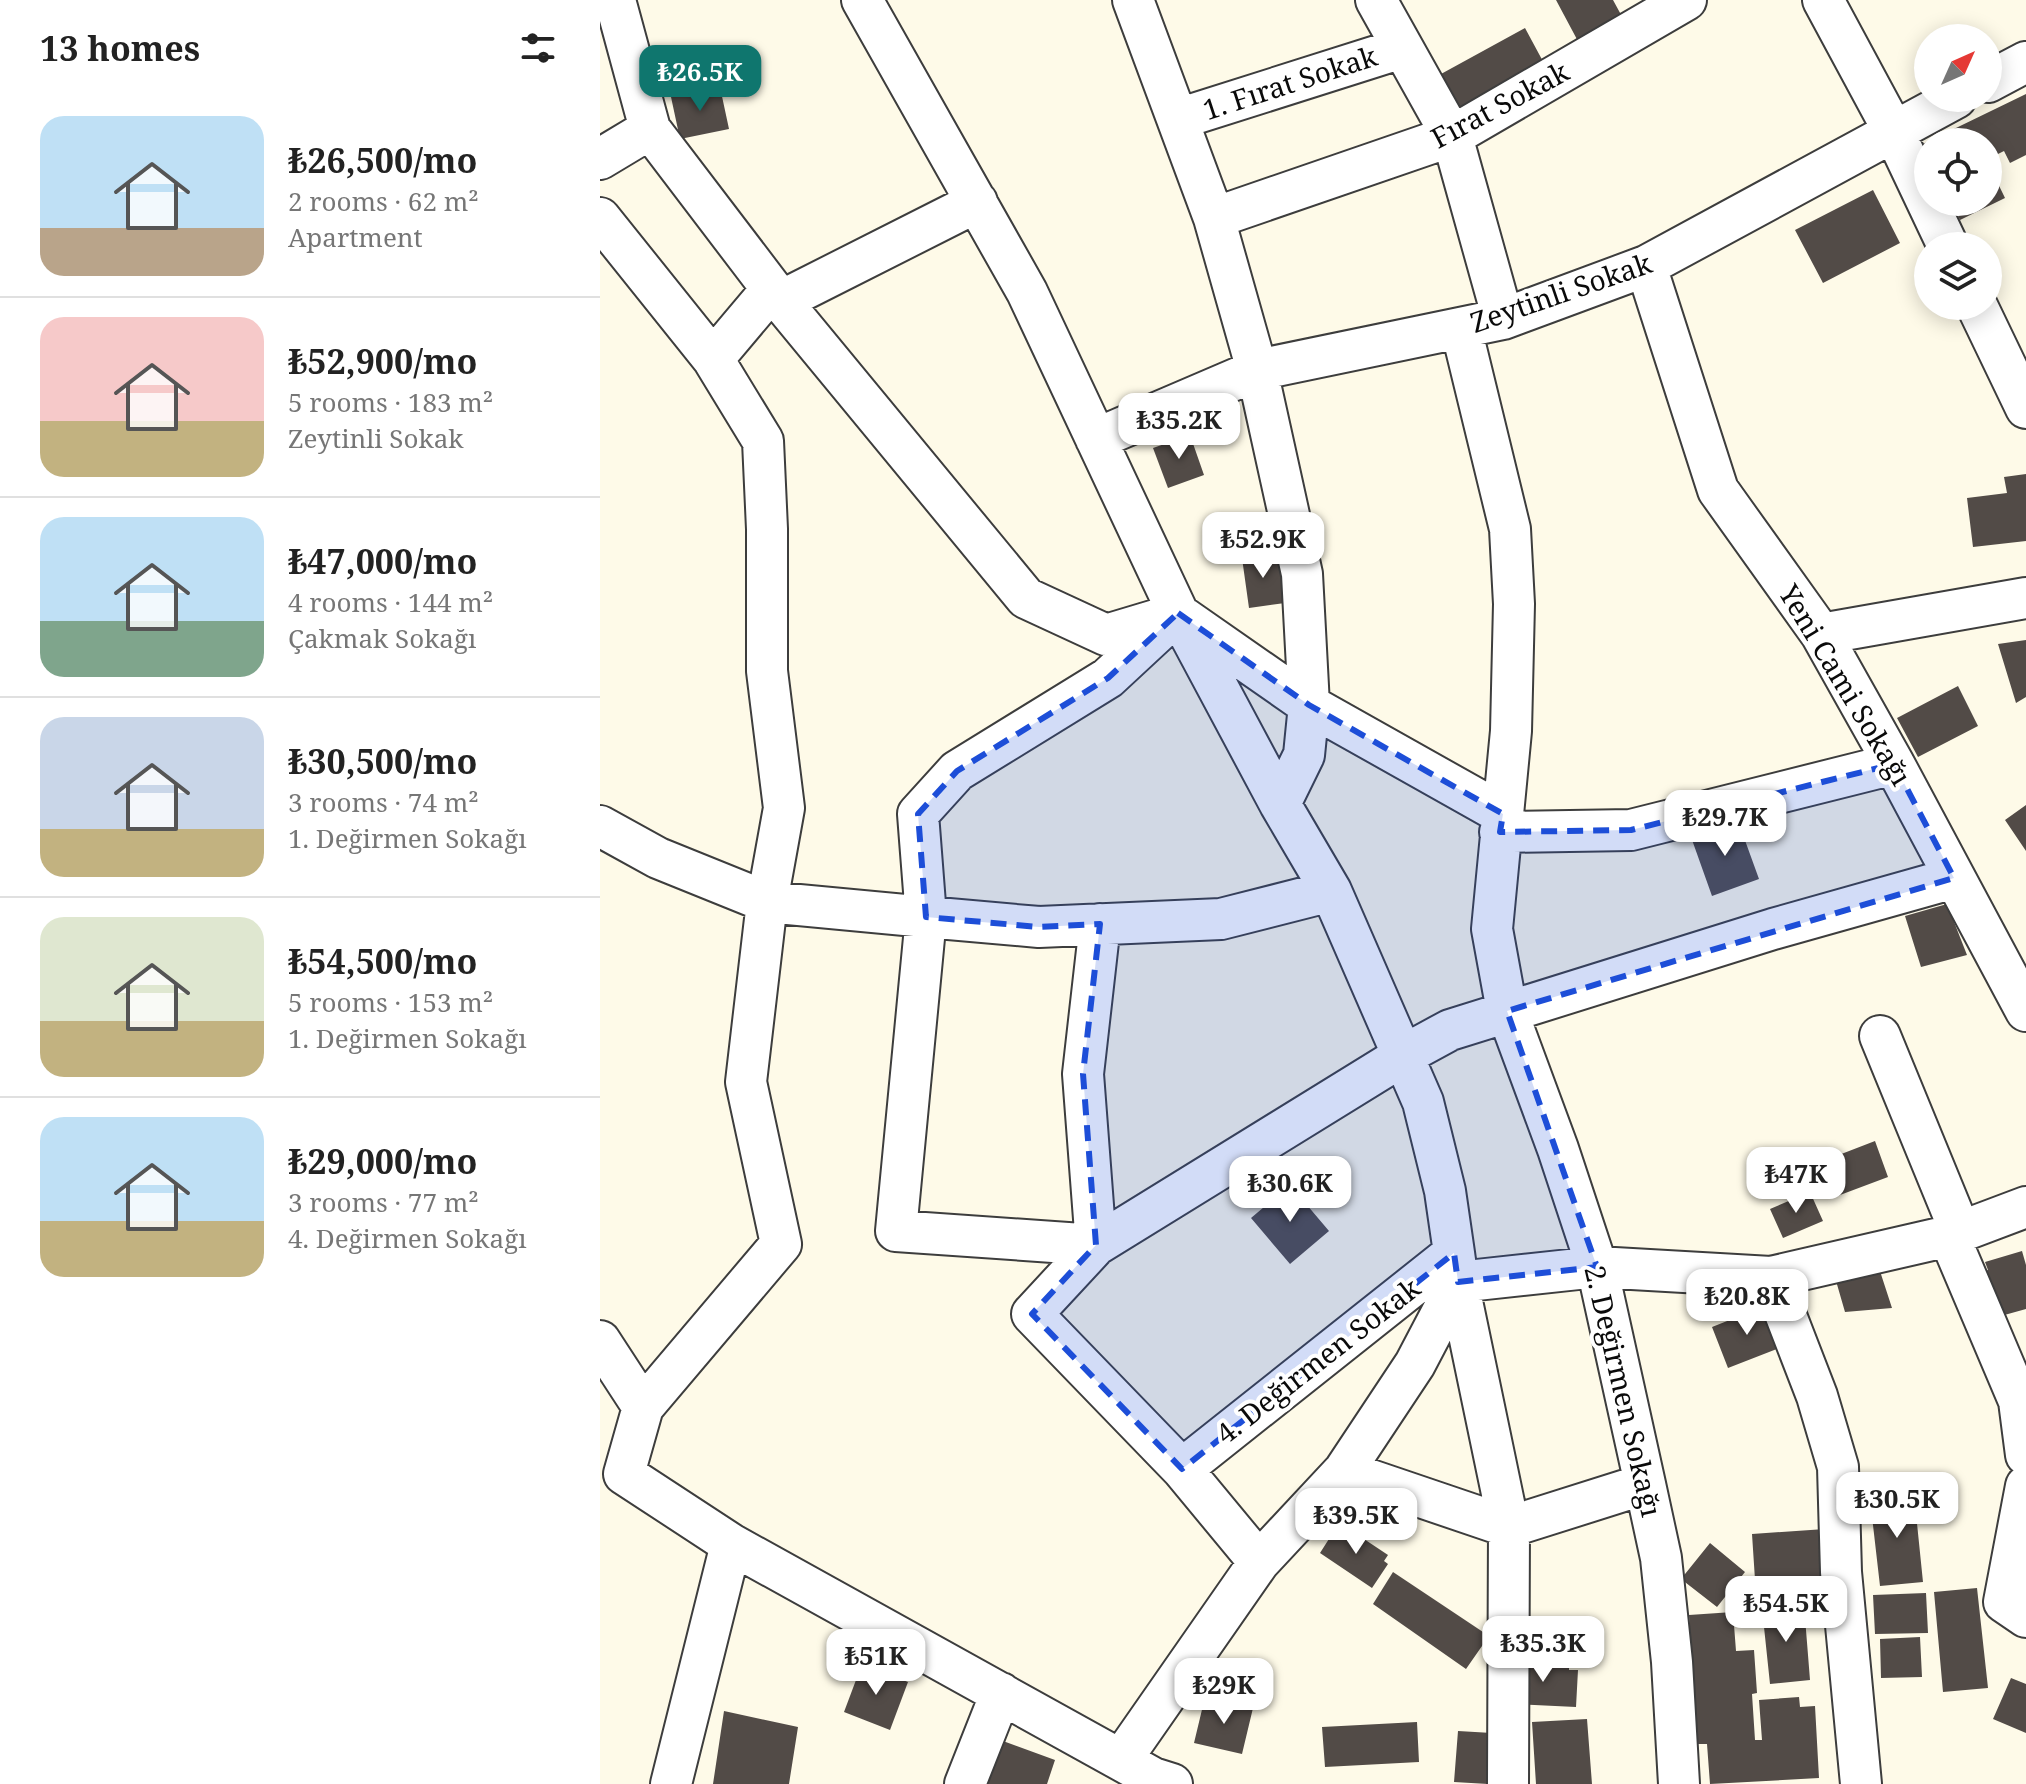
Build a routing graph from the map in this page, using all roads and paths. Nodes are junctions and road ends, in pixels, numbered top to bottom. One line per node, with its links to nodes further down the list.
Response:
1 (615, 0): 12 (street)
2 (862, 0): 16 (street)
3 (1133, 0): 11 (street)
4 (1376, 0): 7 (street)
5 (1686, 0): 14 (street, Fırat Sokak)
6 (1823, 0): 13 (street)
7 (1402, 48): 11 (street, 1. Fırat Sokak); 14 (street)
8 (2026, 62): 9 (street)
9 (2002, 75)
10 (1928, 112): 13 (street, Zeytinli Sokak)
11 (1178, 119): 18 (street)
12 (650, 129): 15 (street); 21 (street)
13 (1893, 130): 19 (street); 20 (street, Zeytinli Sokak)
14 (1452, 136): 18 (street, Fırat Sokak); 22 (street)
15 (600, 159)
16 (977, 202): 21 (street); 28 (street)
17 (600, 218): 25 (street)
18 (1214, 218): 26 (street)
19 (1941, 232)
20 (1646, 266): 22 (street, Zeytinli Sokak); 31 (street, Yeni Cami Sokağı)
21 (776, 295): 25 (street); 30 (street)
22 (1503, 319): 24 (street, Zeytinli Sokak)
23 (1984, 320): 27 (street)
24 (1461, 328): 26 (street, Zeytinli Sokak); 35 (street, 2. Değirmen Sokağı)
25 (713, 359): 39 (street)
26 (1257, 370): 28 (street, Zeytinli Sokak); 32 (street)
27 (2026, 408)
28 (1096, 439): 30 (street)
29 (2026, 598): 31 (street)
30 (1178, 613): 32 (street); 34 (street); 40 (street)
31 (1821, 634): 33 (street, Yeni Cami Sokağı)
32 (1309, 705): 34 (street); 35 (street)
33 (1894, 764): 35 (street); 37 (street, Yeni Cami Sokağı)
34 (1280, 804): 38 (street)
35 (1502, 823): 42 (street, 2. Değirmen Sokağı)
36 (600, 826): 39 (street)
37 (1954, 878): 42 (street); 43 (street, Yeni Cami Sokağı)
38 (1331, 891): 41 (street); 45 (street)
39 (767, 902): 40 (street); 53 (street)
40 (926, 917): 41 (street); 48 (street)
41 (1100, 924): 48 (street)
42 (1507, 1011): 45 (street); 50 (street, 2. Değirmen Sokağı)
43 (2026, 1011)
44 (1880, 1036): 47 (street)
45 (1404, 1055): 48 (street); 49 (street)
46 (2026, 1207): 47 (street)
47 (1954, 1234): 51 (street); 54 (street)
48 (1096, 1245): 55 (street)
49 (1456, 1267): 50 (street); 55 (street, 4. Değirmen Sokak); 57 (street); 60 (street)
50 (1597, 1267): 51 (street); 58 (street, 2. Değirmen Sokağı)
51 (1771, 1277): 70 (street)
52 (600, 1341): 53 (street)
53 (643, 1407): 56 (street)
54 (2026, 1455)
55 (1182, 1469): 62 (street)
56 (612, 1470): 61 (street)
57 (1344, 1471): 60 (street); 62 (street)
58 (1645, 1484): 60 (street); 69 (street, 2. Değirmen Sokağı)
59 (2026, 1486): 63 (street)
60 (1509, 1527): 68 (street)
61 (731, 1544): 64 (street); 66 (street)
62 (1259, 1562): 65 (street)
63 (2026, 1617)
64 (1001, 1693): 65 (street); 67 (street)
65 (1150, 1777)
66 (671, 1784)
67 (965, 1784)
68 (1508, 1784)
69 (1679, 1784)
70 (1861, 1784)

